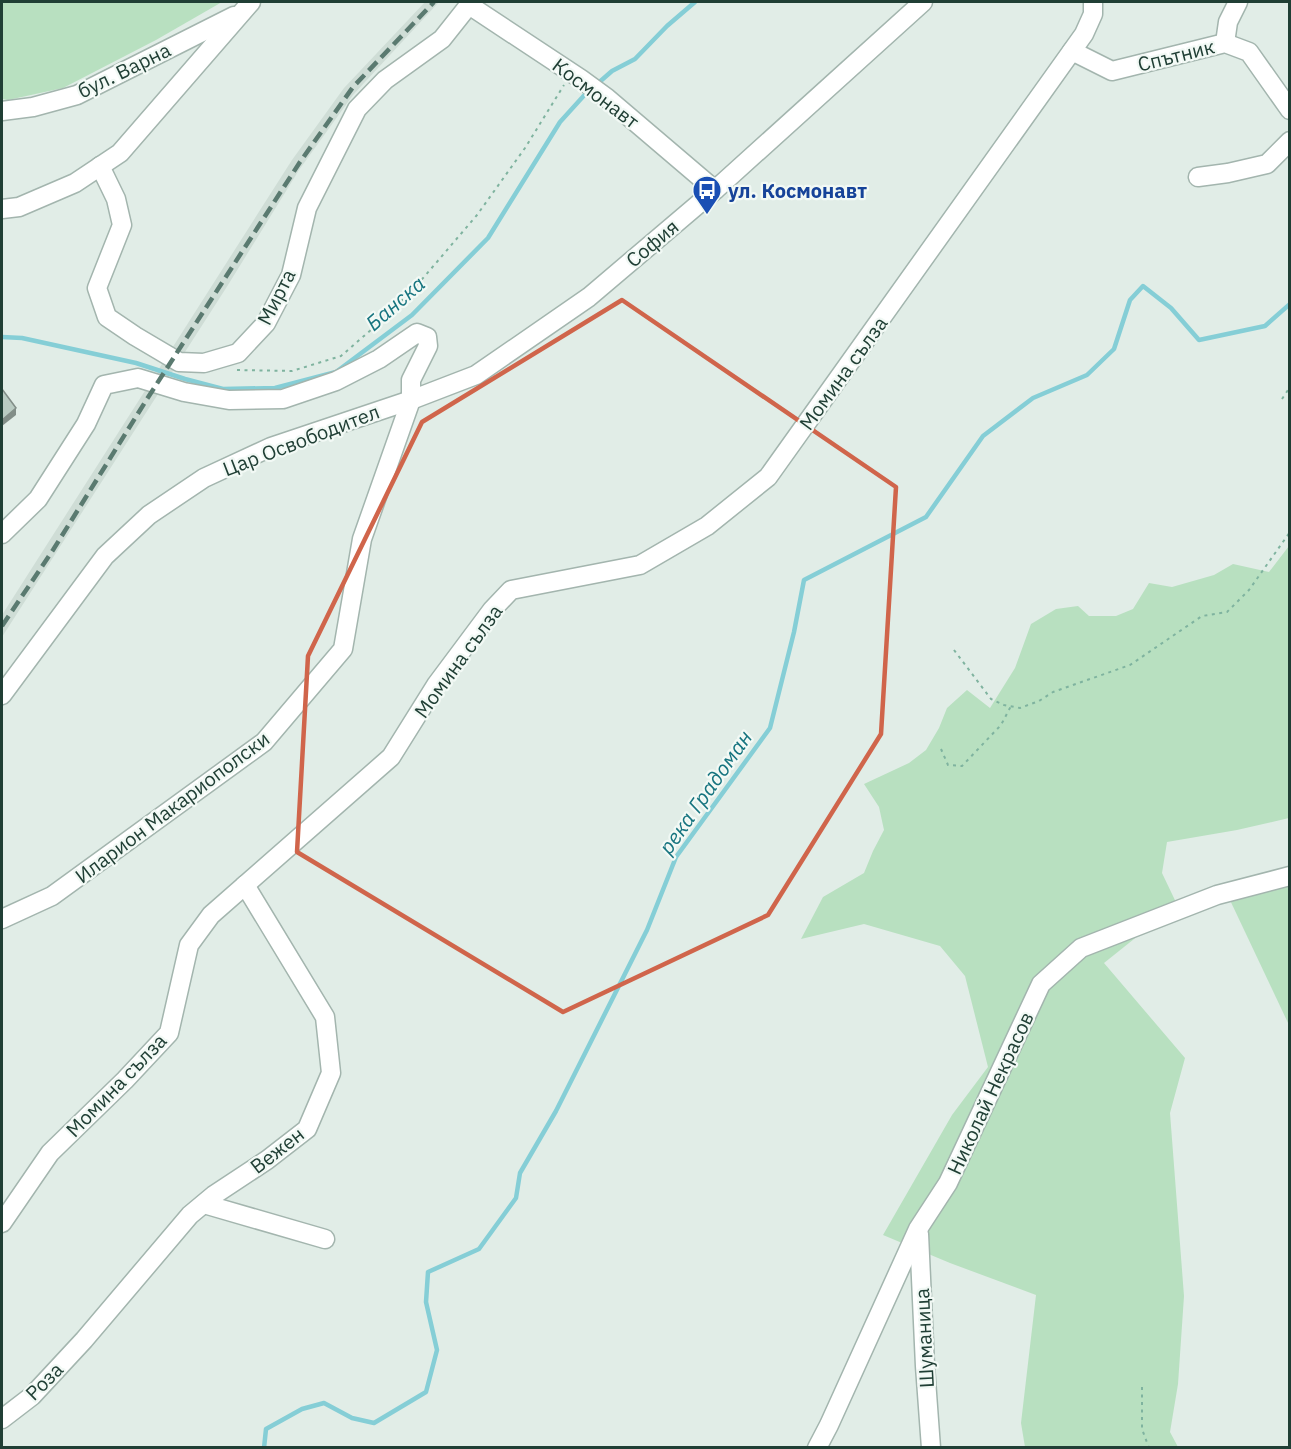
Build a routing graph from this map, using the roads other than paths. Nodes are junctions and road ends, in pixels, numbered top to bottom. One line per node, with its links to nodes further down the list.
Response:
1 (923, 2): 13 (street, София)
2 (1093, 2): 7 (street, Момина сълза)
3 (1238, 2): 6 (street)
4 (469, 5): 11 (street, Мирта); 13 (street, Космонавт)
5 (246, 7): 9 (street, бул. Варна); 11 (street)
6 (1225, 43): 7 (street, Спътник); 8 (street, Спътник)
7 (1072, 51): 19 (street, Момина сълза)
8 (1290, 110)
9 (2, 111)
10 (1290, 141): 12 (street)
11 (100, 166): 14 (street)
12 (1198, 177)
13 (715, 190): 15 (street, София)
14 (2, 209)
15 (411, 400): 16 (street, Иларион Макариополски); 17 (street, Цар Освободител); 20 (street, Иларион Макариополски)
16 (2, 534)
17 (2, 695)
18 (1290, 876): 23 (street, Николай Некрасов)
19 (245, 885): 21 (street, Вежен); 22 (street, Момина сълза)
20 (2, 919)
21 (204, 1204): 24 (street); 25 (street, Вежен)
22 (2, 1223)
23 (918, 1229): 27 (street, Николай Некрасов); 28 (street, Шуманица)
24 (325, 1239)
25 (84, 1340): 26 (street, Роза)
26 (2, 1419)
27 (817, 1448)
28 (931, 1448)

